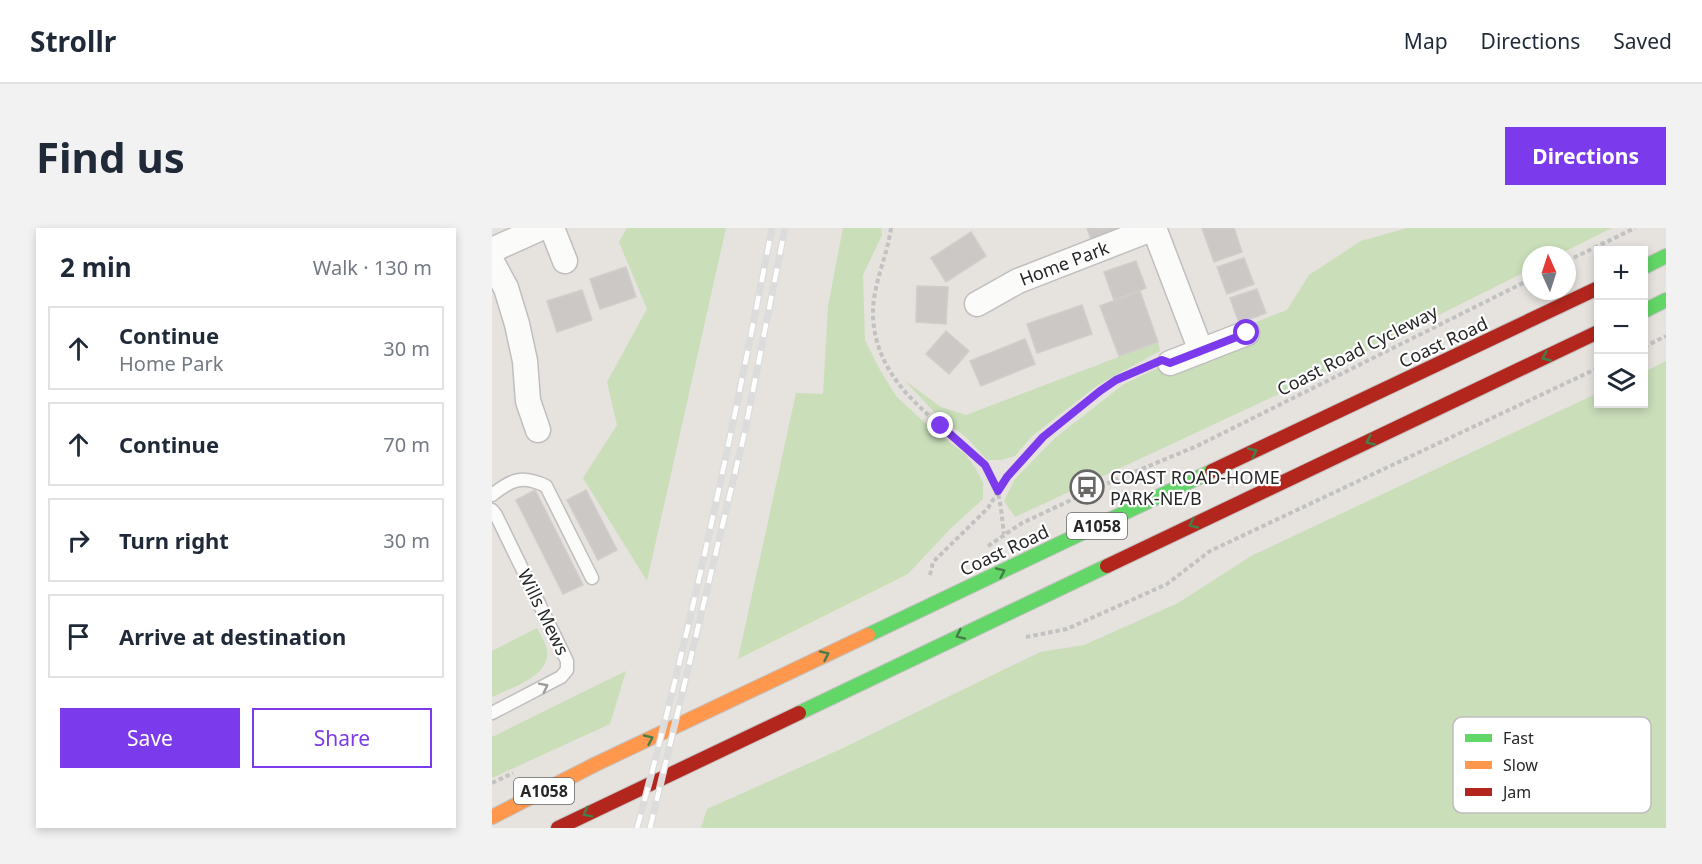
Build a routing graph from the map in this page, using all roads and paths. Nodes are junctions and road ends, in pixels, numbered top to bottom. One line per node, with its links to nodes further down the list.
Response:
1 (540, 228): 6 (street)
2 (552, 228): 9 (street)
3 (891, 228): 26 (path)
4 (1154, 228): 15 (street, Home Park); 21 (street, Home Park)
5 (1635, 228): 8 (path)
6 (492, 250)
7 (1666, 256): 11 (highway)
8 (1576, 257)
9 (565, 261)
10 (492, 262): 24 (street)
11 (1648, 265)
12 (1522, 284): 25 (path, Coast Road Cycleway)
13 (1594, 290): 34 (highway, Coast Road / A1058, one-way to 13)
14 (1666, 300): 16 (highway)
15 (977, 303)
16 (1648, 308)
17 (1247, 333): 21 (street)
18 (1594, 334): 37 (highway, A1058, one-way to 37)
19 (1666, 336): 20 (path)
20 (1648, 344)
21 (1201, 351): 22 (street)
22 (1170, 363): 26 (path)
23 (1594, 370): 32 (path)
24 (538, 430)
25 (1197, 446)
26 (998, 491): 29 (path); 30 (path)
27 (492, 495): 31 (lane)
28 (492, 510): 33 (lane, Wills Mews, one-way to 28)
29 (1004, 534)
30 (930, 575)
31 (592, 578)
32 (1022, 638)
33 (492, 713)
34 (596, 764): 35 (highway, A1058); 36 (highway, Coast Road / A1058)
35 (492, 809)
36 (492, 817)
37 (558, 828)

